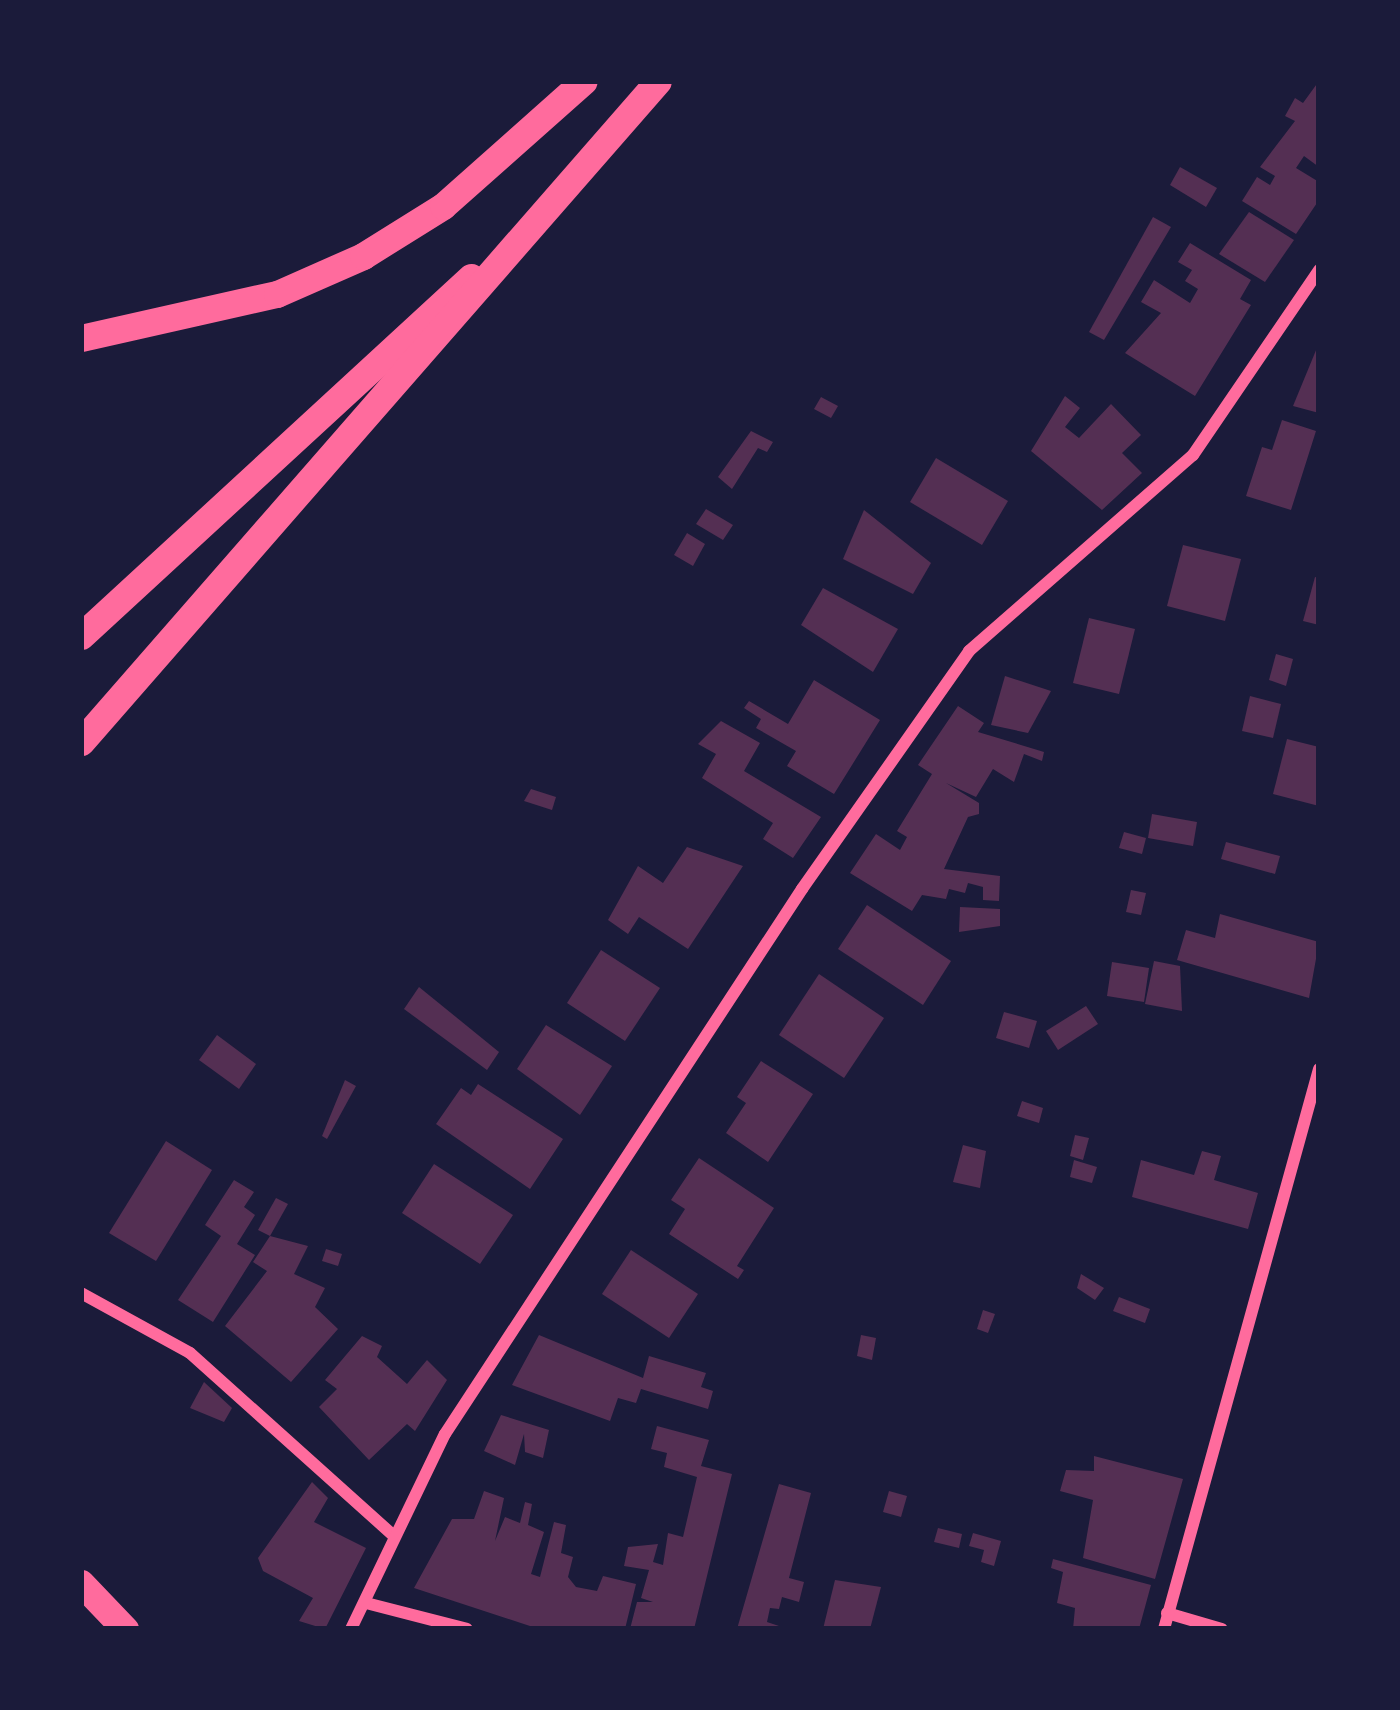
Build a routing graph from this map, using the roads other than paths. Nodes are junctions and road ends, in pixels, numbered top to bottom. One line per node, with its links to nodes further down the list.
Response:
1 (584, 81): 5 (highway)
2 (650, 90): 3 (highway)
3 (548, 205): 6 (highway); 7 (highway)
4 (1319, 270): 10 (street)
5 (81, 338)
6 (81, 636)
7 (81, 742)
8 (1319, 1069): 13 (street)
9 (81, 1293): 10 (street)
10 (392, 1534): 12 (street)
11 (81, 1583): 14 (highway)
12 (366, 1603): 15 (street); 16 (street)
13 (1167, 1613): 17 (street); 18 (street)
14 (124, 1629)
15 (351, 1629)
16 (467, 1629)
17 (1164, 1629)
18 (1222, 1629)

